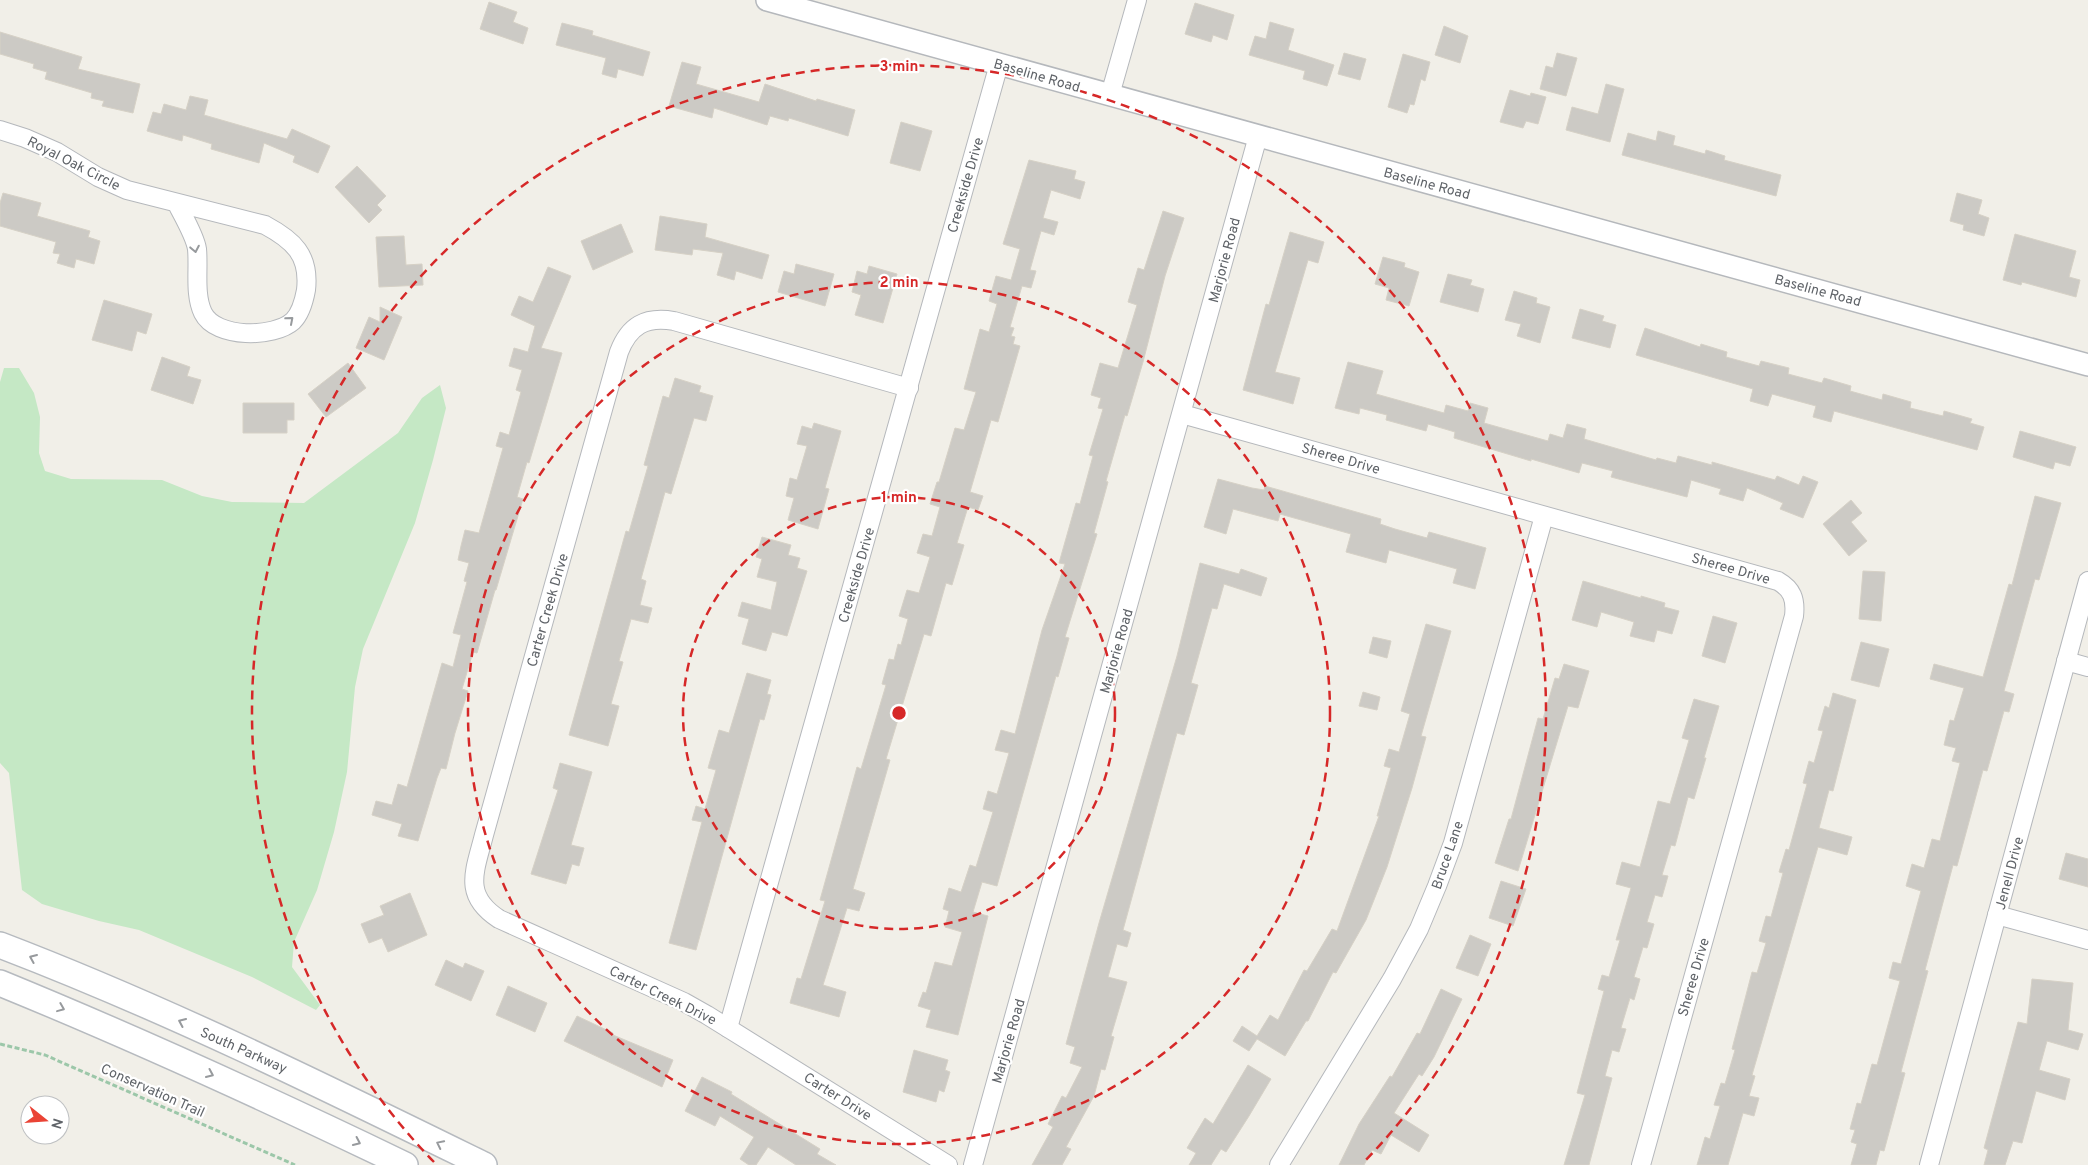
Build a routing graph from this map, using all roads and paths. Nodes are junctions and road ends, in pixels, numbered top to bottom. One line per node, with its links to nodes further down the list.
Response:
1 (767, 0): 3 (street, Baseline Road)
2 (1137, 0): 4 (street)
3 (999, 64): 4 (street, Baseline Road); 9 (street, Creekside Drive)
4 (1110, 95): 6 (street, Baseline Road)
5 (0, 130): 7 (street, Royal Oak Circle)
6 (1258, 136): 8 (street, Baseline Road); 10 (street, Marjorie Road)
7 (177, 204): 7 (street, Royal Oak Circle, one-way to 7)
8 (2088, 365)
9 (909, 388): 19 (street, Creekside Drive); 19 (street, Carter Creek Drive)
10 (1182, 414): 11 (street, Sheree Drive); 25 (street, Marjorie Road)
11 (1544, 516): 26 (street, Bruce Lane); 27 (street, Sheree Drive)
12 (2088, 581): 13 (street, Jenell Drive)
13 (2066, 661): 14 (street); 15 (street, Jenell Drive)
14 (2088, 667)
15 (1997, 915): 16 (street); 28 (street, Jenell Drive)
16 (2088, 940)
17 (0, 945): 23 (main road, South Parkway, one-way to 17)
18 (0, 983): 22 (main road, one-way to 22)
19 (728, 1028): 24 (street, Carter Drive)
20 (0, 1044): 21 (path, Conservation Trail)
21 (294, 1165)
22 (405, 1165)
23 (484, 1165)
24 (948, 1165)
25 (973, 1165)
26 (1279, 1165)
27 (1641, 1165)
28 (1930, 1165)

